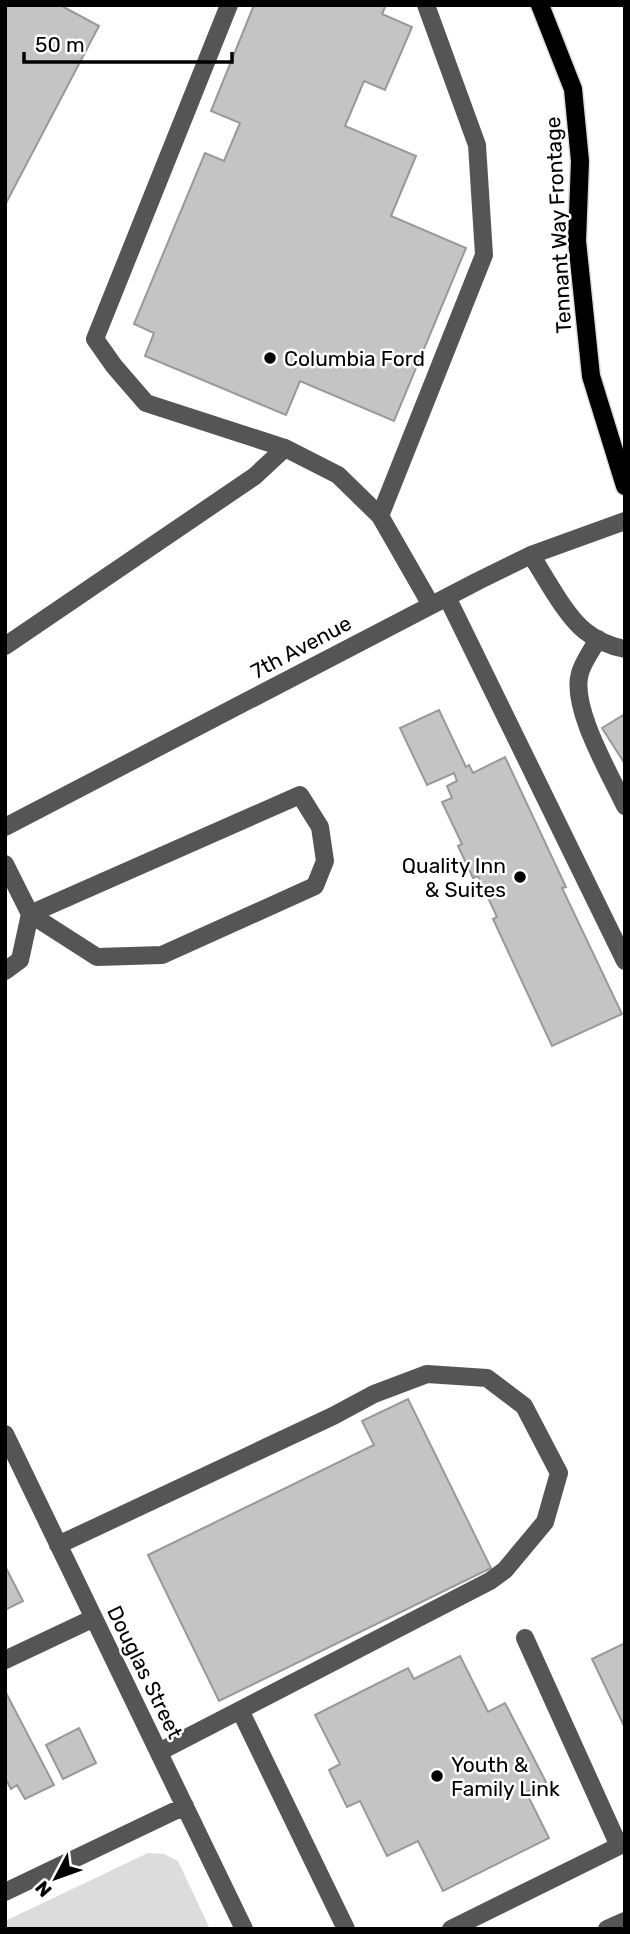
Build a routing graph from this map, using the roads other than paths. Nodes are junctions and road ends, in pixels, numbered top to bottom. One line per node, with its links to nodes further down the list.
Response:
1 (229, 5): 4 (street)
2 (426, 5): 6 (street)
3 (540, 5): 5 (main road, Tennant Way Frontage)
4 (285, 448): 6 (street); 11 (street)
5 (625, 486)
6 (380, 516): 9 (street)
7 (625, 521): 8 (street, 7th Avenue)
8 (531, 555): 9 (street, 7th Avenue); 10 (street)
9 (439, 601): 14 (street, 7th Avenue); 17 (street)
10 (598, 639): 12 (street); 13 (street)
11 (5, 646)
12 (625, 649)
13 (625, 806)
14 (5, 827)
15 (5, 864): 16 (street)
16 (30, 914): 16 (street); 18 (street)
17 (625, 961)
18 (5, 971)
19 (5, 1434): 20 (street, Douglas Street)
20 (58, 1545): 21 (street, Douglas Street); 24 (street)
21 (94, 1618): 23 (street); 25 (street, Douglas Street)
22 (525, 1638): 31 (street)
23 (5, 1660)
24 (240, 1710): 25 (street); 30 (street)
25 (159, 1752): 26 (street, Douglas Street)
26 (185, 1806): 27 (street); 29 (street, Douglas Street)
27 (5, 1892)
28 (625, 1921): 32 (street)
29 (244, 1929)
30 (346, 1929)
31 (451, 1929)
32 (607, 1929)

